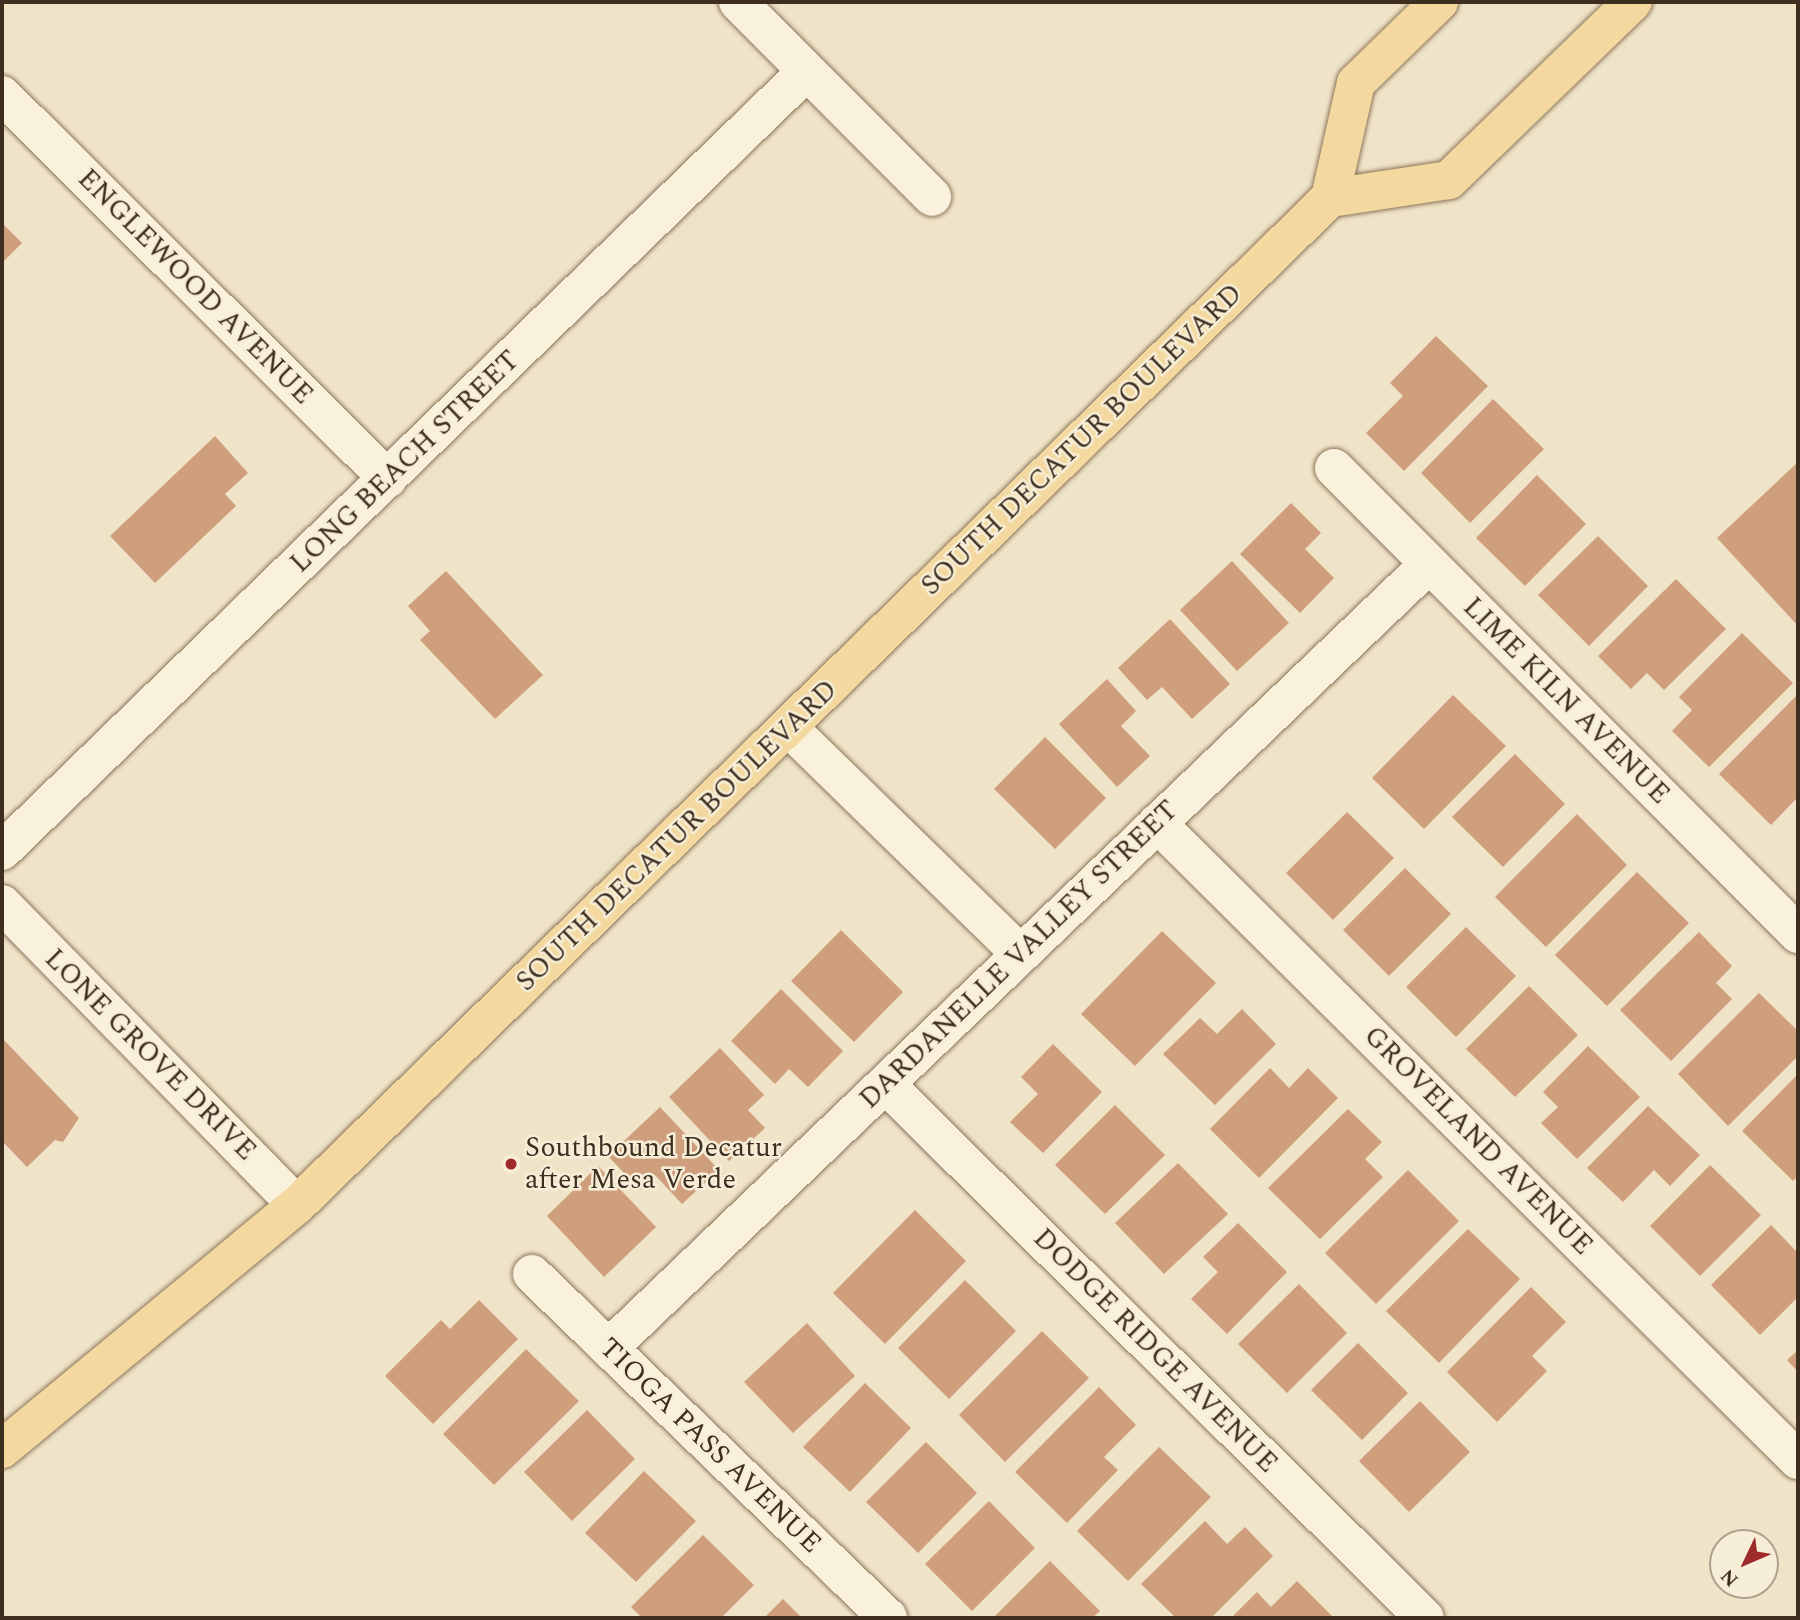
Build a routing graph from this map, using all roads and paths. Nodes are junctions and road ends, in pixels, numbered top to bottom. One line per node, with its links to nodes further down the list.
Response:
1 (738, 2): 4 (street)
2 (1439, 2): 7 (main road)
3 (1633, 2): 7 (main road)
4 (806, 72): 6 (street); 9 (street, LONG BEACH STREET)
5 (2, 94): 9 (street, ENGLEWOOD AVENUE)
6 (932, 197)
7 (1329, 198): 11 (main road, SOUTH DECATUR BOULEVARD)
8 (1334, 468): 10 (street, LIME KILN AVENUE)
9 (388, 479): 13 (street, LONG BEACH STREET)
10 (1429, 564): 12 (street, DARDANELLE VALLEY STREET); 15 (street, LIME KILN AVENUE)
11 (788, 727): 16 (street); 18 (main road, SOUTH DECATUR BOULEVARD)
12 (1157, 823): 16 (street, DARDANELLE VALLEY STREET); 22 (street, GROVELAND AVENUE)
13 (2, 851)
14 (2, 904): 18 (street, LONE GROVE DRIVE)
15 (1798, 933)
16 (1021, 954): 17 (street, DARDANELLE VALLEY STREET)
17 (885, 1084): 20 (street, DARDANELLE VALLEY STREET); 24 (street, DODGE RIDGE AVENUE)
18 (298, 1205): 21 (main road, SOUTH DECATUR BOULEVARD)
19 (532, 1274): 20 (street, TIOGA PASS AVENUE)
20 (610, 1347): 23 (street, TIOGA PASS AVENUE)
21 (2, 1449)
22 (1798, 1460)
23 (888, 1618)
24 (1425, 1618)

